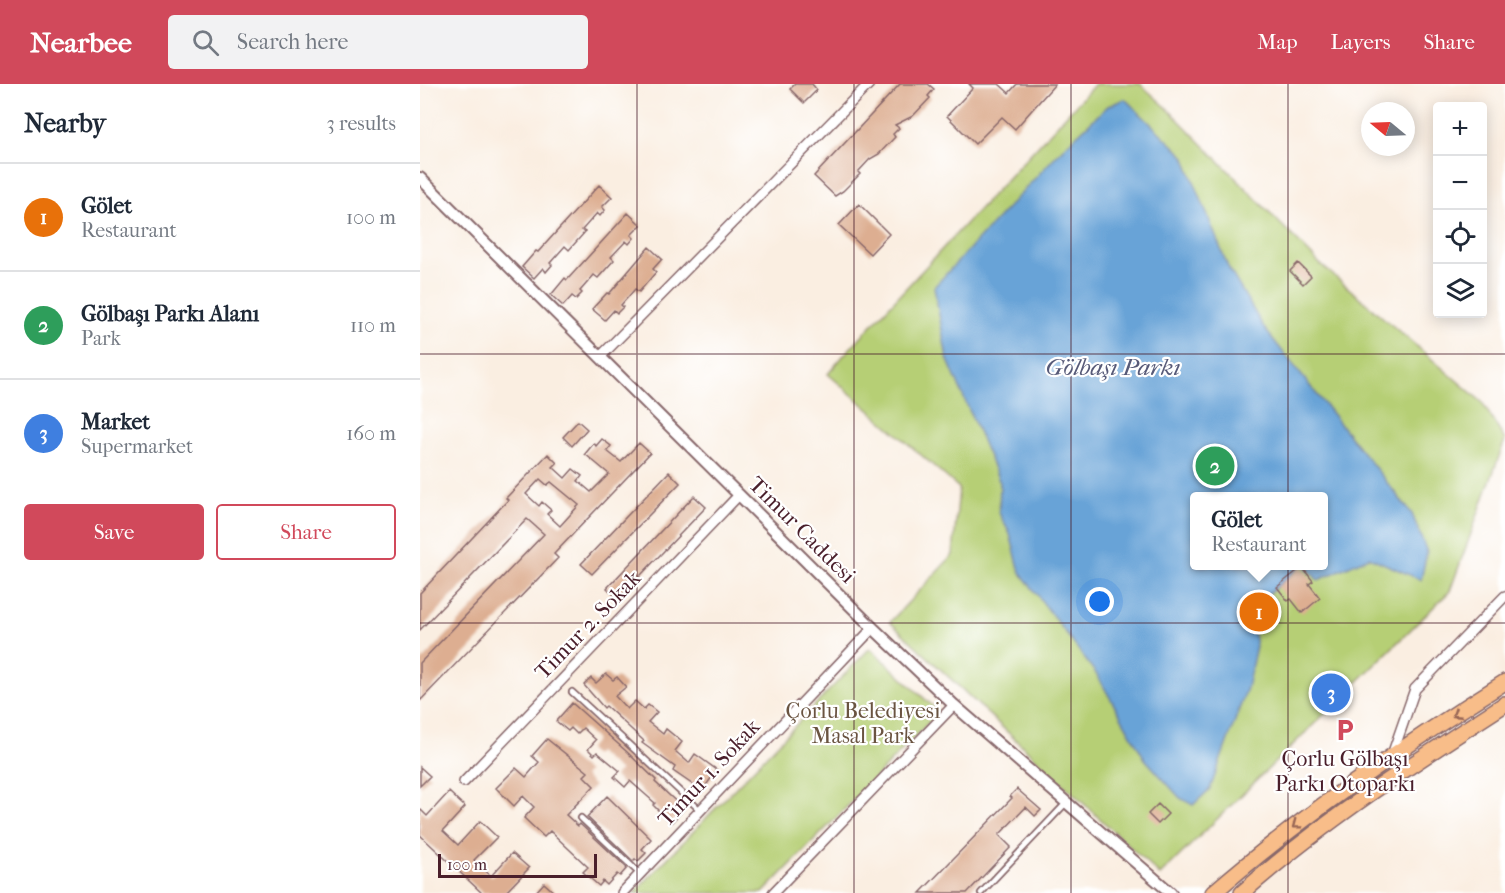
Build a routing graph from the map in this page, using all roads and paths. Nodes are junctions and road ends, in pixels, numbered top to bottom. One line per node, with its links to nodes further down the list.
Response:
1 (869, 84): 3 (street)
2 (420, 178): 3 (street, Timur Caddesi)
3 (600, 357): 4 (street, Timur Caddesi)
4 (739, 495): 6 (street, Timur Caddesi); 12 (street, Timur 2. Sokak)
5 (1505, 596): 11 (street)
6 (873, 628): 10 (street, Timur Caddesi); 14 (street, Timur 1. Sokak)
7 (1505, 682): 11 (highway, one-way to 11)
8 (572, 692): 14 (lane)
9 (1505, 704): 22 (highway)
10 (954, 705): 13 (street, Timur Caddesi); 18 (street)
11 (1392, 754): 21 (highway, one-way to 21)
12 (464, 782)
13 (1067, 802): 19 (lane); 20 (street, Timur Caddesi)
14 (700, 810): 16 (street, Timur 1. Sokak)
15 (580, 818): 16 (lane)
16 (640, 874): 17 (street, Timur 1. Sokak)
17 (622, 893)
18 (772, 893)
19 (981, 893)
20 (1172, 893)
21 (1213, 893)
22 (1242, 893)

